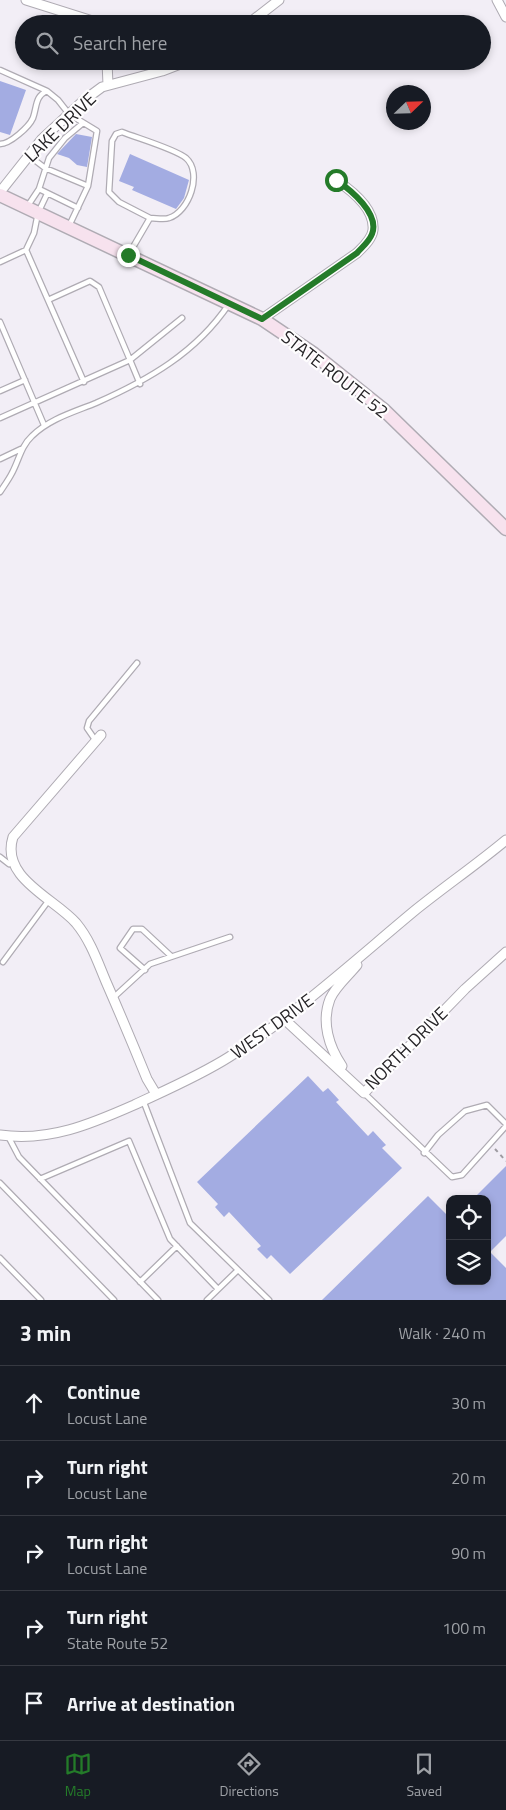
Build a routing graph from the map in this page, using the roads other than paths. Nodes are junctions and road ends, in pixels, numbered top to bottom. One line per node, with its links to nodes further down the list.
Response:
1 (26, 0): 4 (street)
2 (279, 0): 5 (street)
3 (497, 0): 6 (street)
4 (74, 15)
5 (260, 15)
6 (506, 17)
7 (0, 70): 11 (lane)
8 (107, 70): 10 (street)
9 (165, 70): 10 (street, LAKE DRIVE)
10 (108, 85): 12 (street, LAKE DRIVE)
11 (47, 91): 12 (lane); 14 (lane)
12 (69, 114): 13 (lane); 15 (street, LAKE DRIVE)
13 (83, 123): 16 (lane); 18 (lane)
14 (0, 144)
15 (28, 155): 16 (lane); 20 (street, LAKE DRIVE)
16 (45, 168): 18 (lane); 19 (lane)
17 (336, 180): 32 (street)
18 (88, 186): 22 (lane)
19 (39, 189): 21 (lane); 23 (lane)
20 (0, 194): 23 (main road, STATE ROUTE 52)
21 (47, 194): 22 (lane); 23 (lane)
22 (78, 208): 25 (lane)
23 (32, 210): 25 (main road, STATE ROUTE 52); 26 (lane)
24 (150, 218): 24 (lane); 27 (lane)
25 (68, 228): 27 (main road, STATE ROUTE 52)
26 (26, 250): 28 (lane); 29 (lane)
27 (128, 255): 30 (main road, STATE ROUTE 52)
28 (0, 262)
29 (48, 300): 34 (lane); 36 (lane)
30 (229, 303): 32 (main road, STATE ROUTE 52); 37 (lane)
31 (182, 318): 34 (lane)
32 (262, 319): 45 (main road, STATE ROUTE 52)
33 (0, 322): 35 (lane)
34 (130, 360): 36 (lane); 37 (lane)
35 (25, 380): 38 (lane); 39 (lane)
36 (84, 382): 39 (lane)
37 (140, 384): 41 (lane)
38 (0, 391)
39 (35, 402): 40 (lane); 41 (lane)
40 (0, 418)
41 (44, 425): 42 (lane)
42 (21, 449): 43 (lane); 44 (lane)
43 (0, 459)
44 (0, 492)
45 (506, 529)
46 (138, 663): 47 (lane)
47 (98, 738): 50 (street)
48 (506, 840): 53 (street, WEST DRIVE)
49 (0, 857): 50 (lane)
50 (9, 864): 51 (street)
51 (49, 900): 56 (lane); 58 (street)
52 (230, 937): 55 (lane)
53 (371, 948): 59 (street, WEST DRIVE); 60 (street)
54 (506, 952): 61 (street, NORTH DRIVE)
55 (172, 956): 57 (lane); 57 (lane)
56 (3, 962)
57 (145, 970): 58 (lane)
58 (113, 998): 62 (street)
59 (284, 1019): 60 (street, NORTH DRIVE); 62 (street, WEST DRIVE)
60 (352, 1081): 61 (street, NORTH DRIVE)
61 (364, 1093): 66 (lane)
62 (156, 1094): 63 (street, WEST DRIVE)
63 (143, 1100): 65 (street, WEST DRIVE); 71 (lane)
64 (506, 1125): 66 (lane); 66 (lane)
65 (4, 1135): 67 (lane)
66 (424, 1153)
67 (40, 1180): 69 (lane); 72 (lane)
68 (0, 1183): 75 (lane)
69 (177, 1246): 72 (lane); 73 (lane)
70 (0, 1258): 74 (lane)
71 (238, 1270): 73 (lane); 78 (lane)
72 (140, 1282): 76 (lane)
73 (218, 1289): 77 (lane)
74 (41, 1300)
75 (114, 1300)
76 (158, 1300)
77 (207, 1300)
78 (269, 1300)

